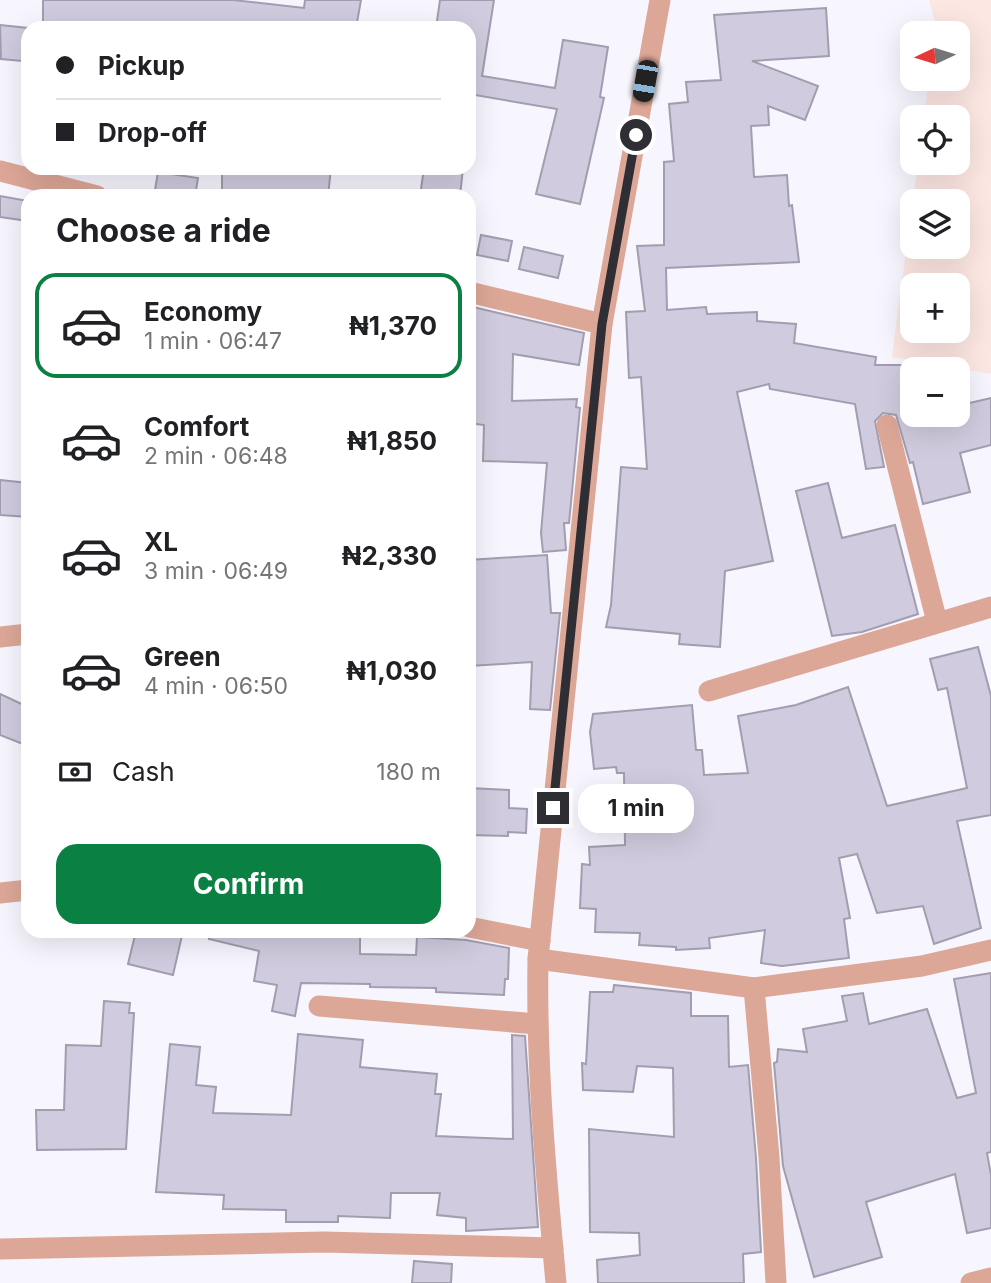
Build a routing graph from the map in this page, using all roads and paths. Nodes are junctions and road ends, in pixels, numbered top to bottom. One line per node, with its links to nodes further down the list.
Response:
1 (660, 0): 5 (street)
2 (0, 171): 3 (street)
3 (70, 189)
4 (476, 294): 5 (street)
5 (602, 324): 15 (street)
6 (887, 425): 8 (street)
7 (991, 607): 8 (street)
8 (937, 622): 11 (street)
9 (21, 635): 10 (street)
10 (0, 637)
11 (709, 691)
12 (21, 891): 13 (street)
13 (0, 894)
14 (476, 929): 15 (street)
15 (539, 950): 17 (street); 19 (street)
16 (991, 950): 17 (street)
17 (754, 988): 24 (street)
18 (318, 1006): 19 (street)
19 (537, 1024): 20 (street)
20 (553, 1248): 21 (street); 23 (street)
21 (0, 1249)
22 (991, 1278): 25 (street)
23 (556, 1283)
24 (776, 1283)
25 (971, 1283)

